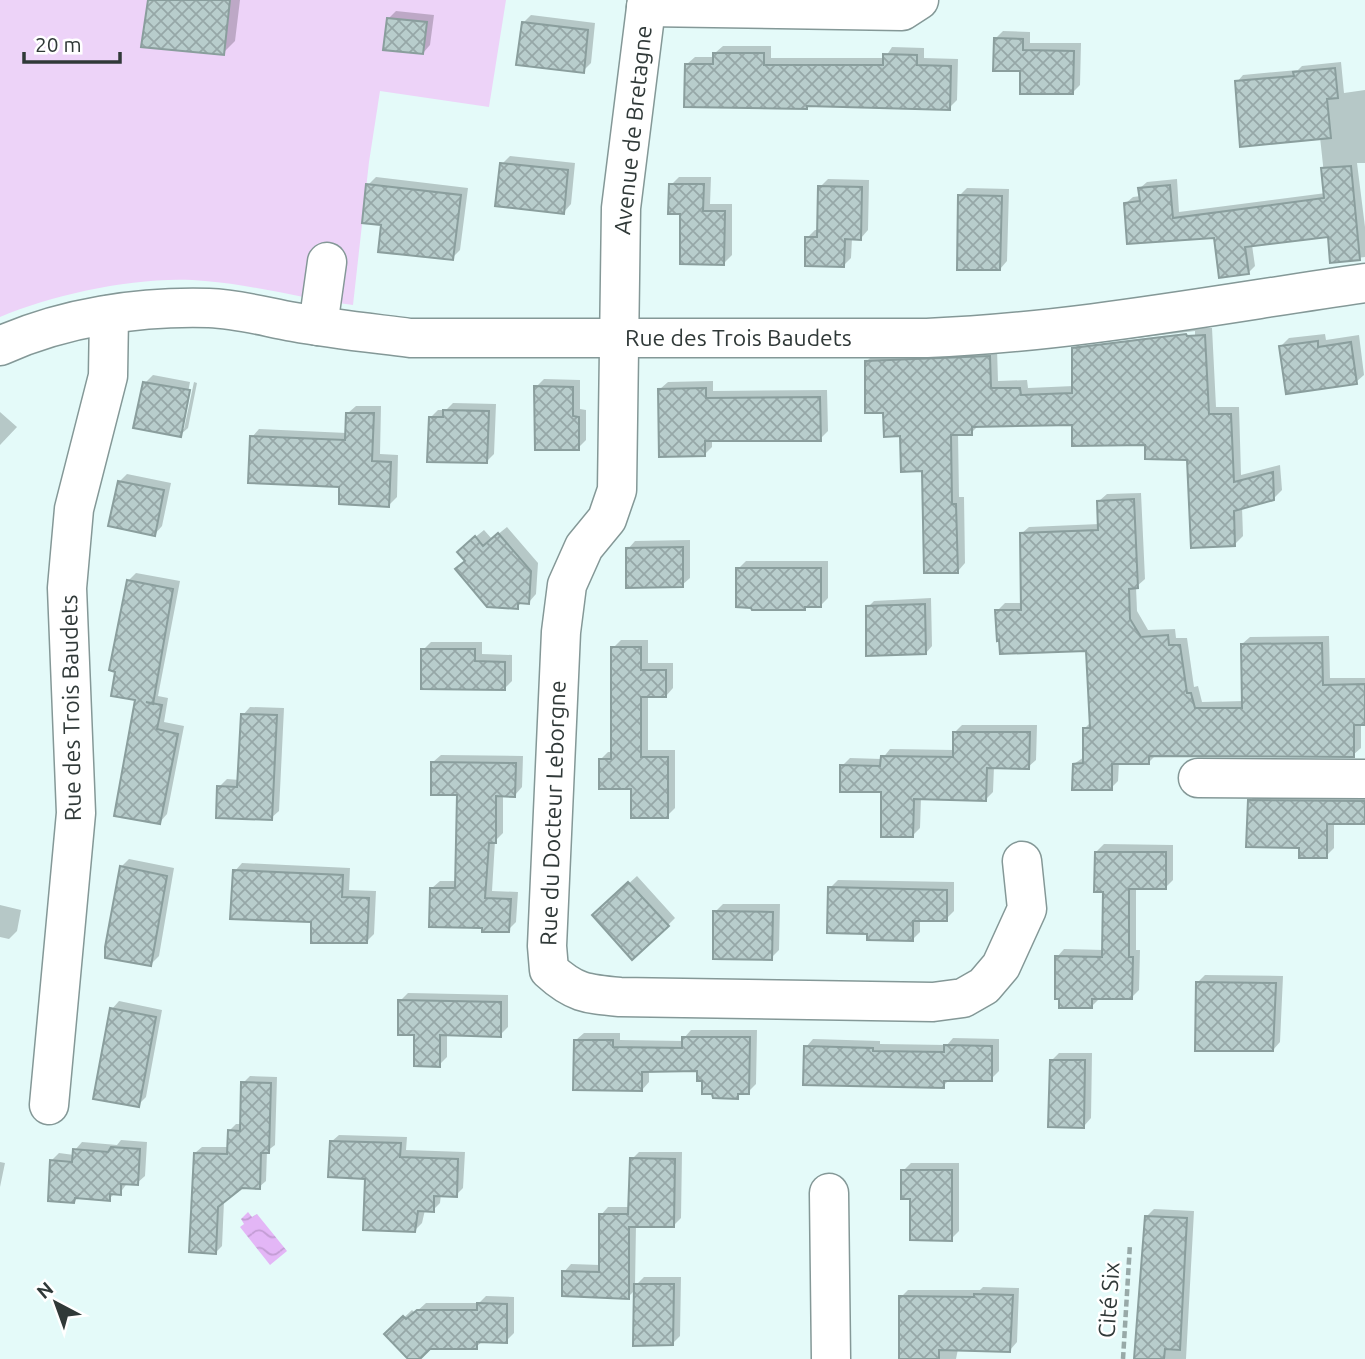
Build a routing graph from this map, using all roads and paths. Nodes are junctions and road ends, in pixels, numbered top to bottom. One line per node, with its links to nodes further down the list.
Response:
1 (919, 0): 2 (street, Avenue de Bretagne)
2 (647, 4): 7 (street, Avenue de Bretagne)
3 (327, 262): 6 (street)
4 (1365, 283): 7 (street, Rue des Trois Baudets)
5 (109, 315): 6 (street, Rue des Trois Baudets); 8 (street, Rue des Trois Baudets); 12 (street, Rue des Trois Baudets)
6 (318, 326): 7 (street, Rue des Trois Baudets)
7 (621, 338): 11 (street, Rue du Docteur Leborgne)
8 (0, 346)
9 (1198, 778): 10 (street)
10 (1365, 779)
11 (1022, 860)
12 (50, 1105)
13 (829, 1193): 15 (street)
14 (1130, 1244): 16 (path, Cité Six)
15 (831, 1359)
16 (1123, 1359)

